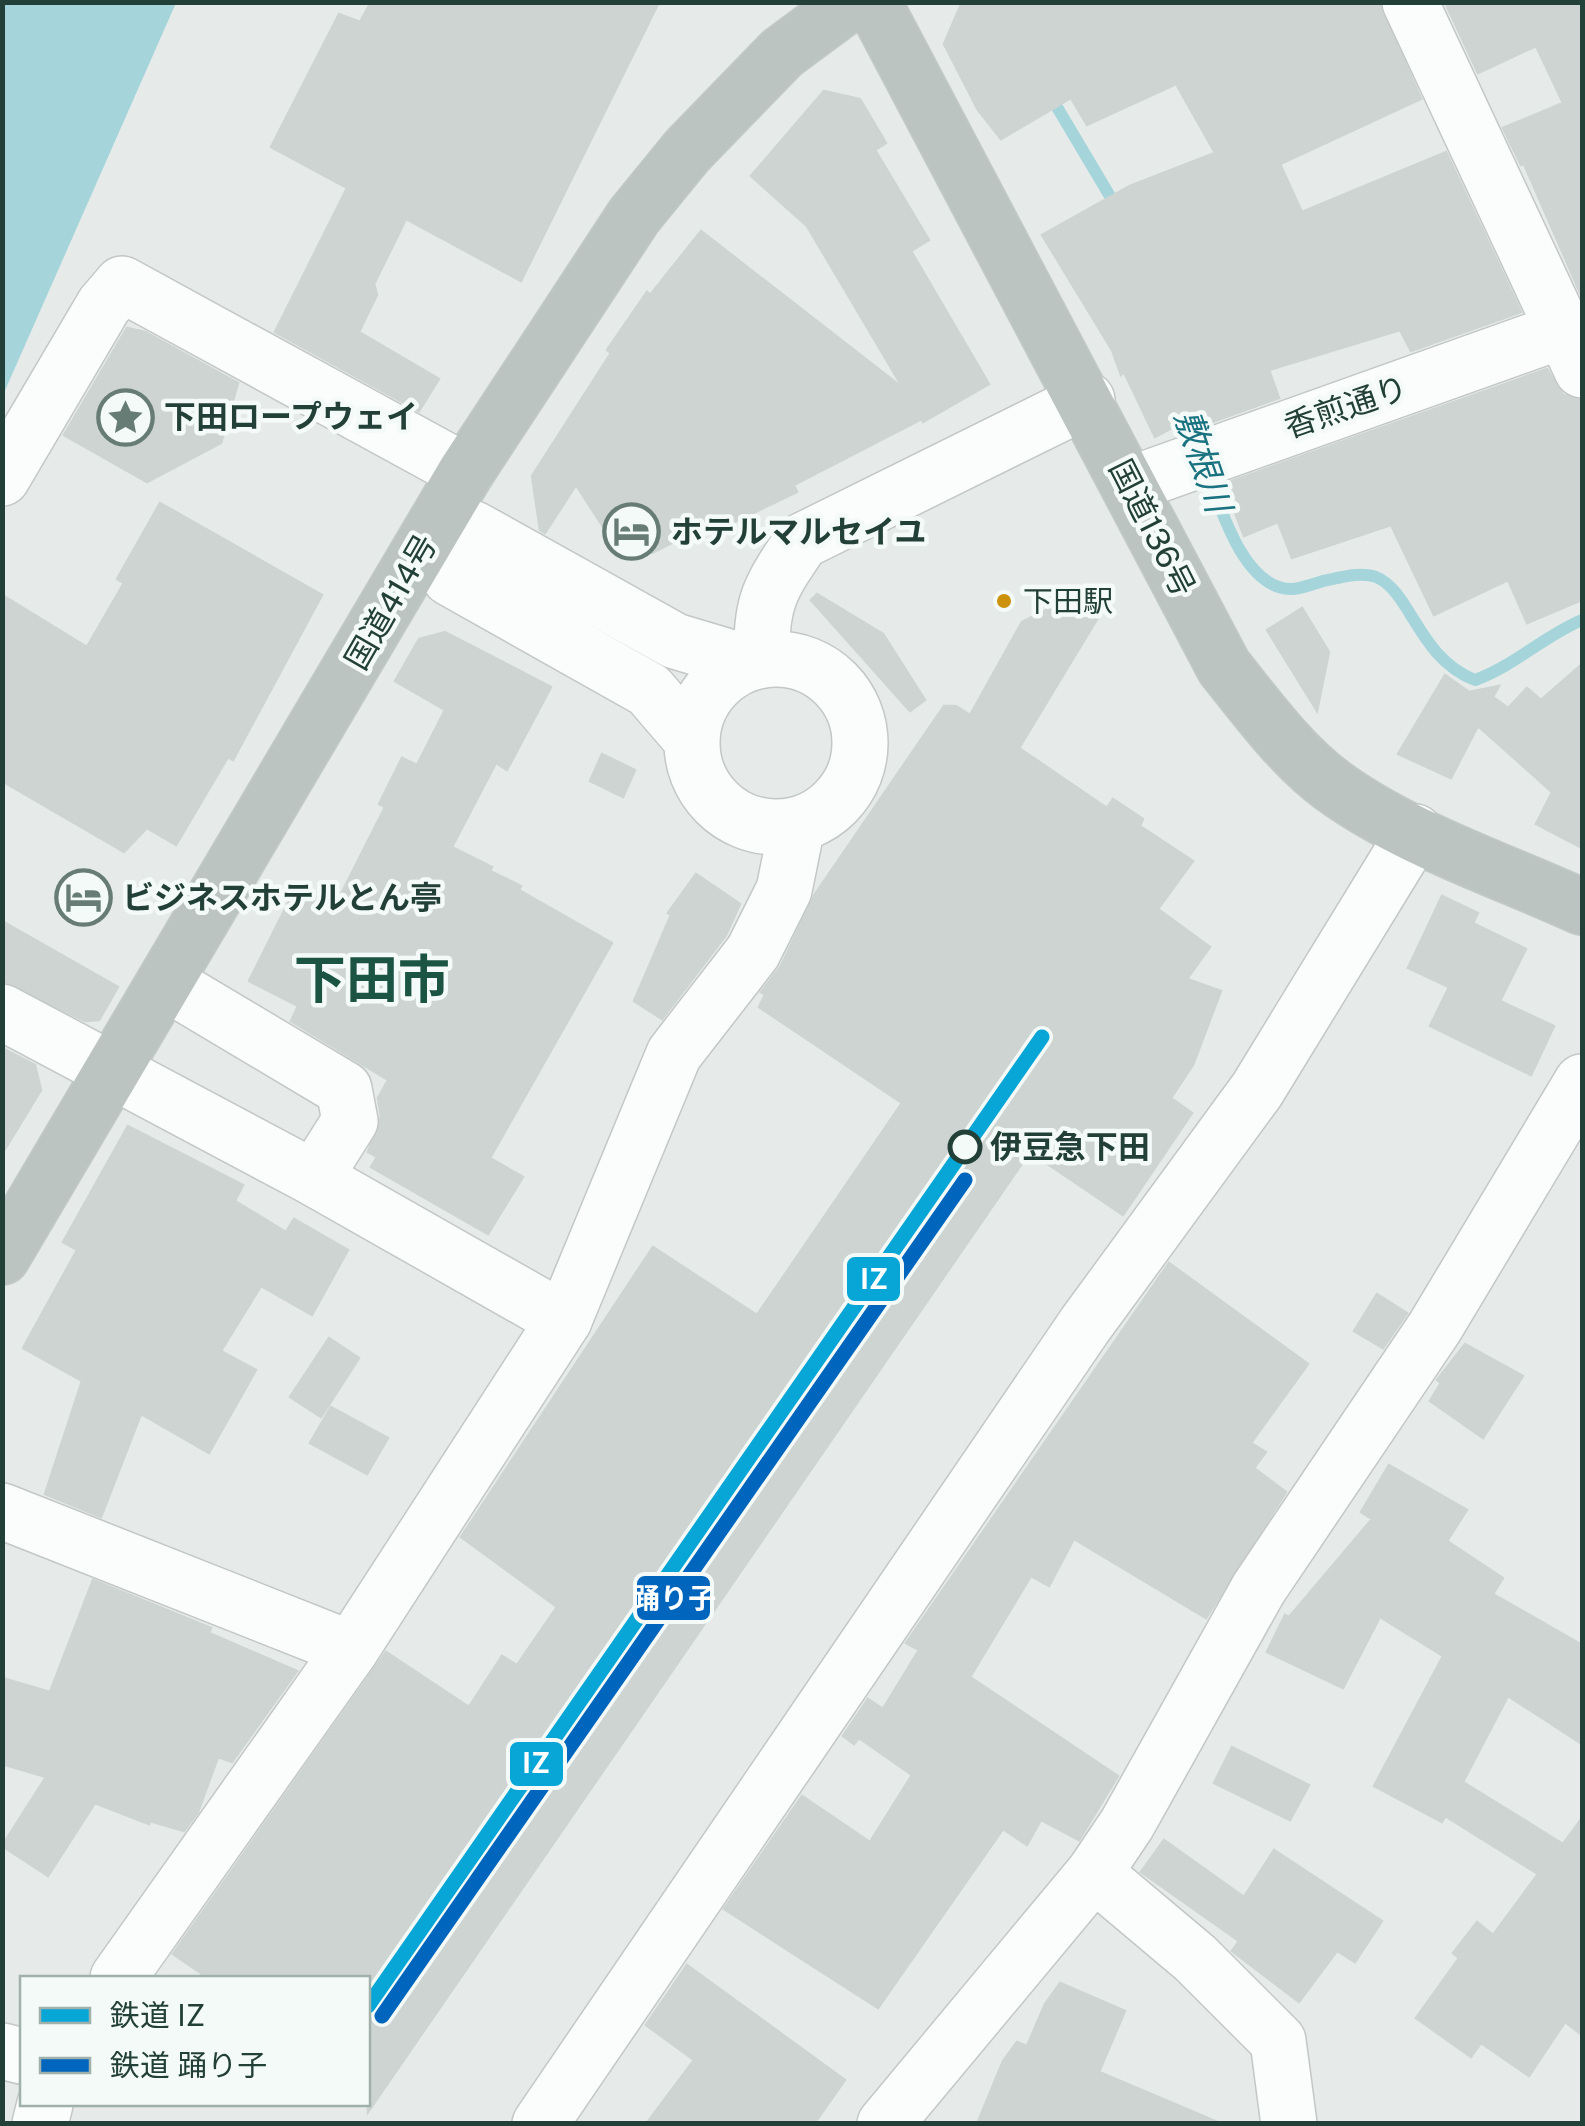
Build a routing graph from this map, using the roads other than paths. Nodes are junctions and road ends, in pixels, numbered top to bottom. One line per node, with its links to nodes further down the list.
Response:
1 (851, 2): 6 (highway, 国道414号)
2 (873, 2): 5 (highway, 国道136号)
3 (1410, 2): 4 (street)
4 (1569, 318): 8 (street, 香煎通り)
5 (1087, 400): 8 (highway, 国道136号); 10 (street)
6 (466, 472): 7 (street); 9 (highway, 国道414号)
7 (2, 478)
8 (1129, 484): 13 (highway, 国道136号)
9 (432, 532): 10 (street); 11 (street); 15 (highway, 国道414号)
10 (755, 661): 11 (street); 12 (street)
11 (692, 740): 12 (street)
12 (797, 826): 21 (street)
13 (1415, 832): 14 (highway, 国道136号); 26 (street)
14 (1582, 907)
15 (168, 984): 17 (highway, 国道414号); 19 (street)
16 (2, 1012): 17 (street)
17 (114, 1075): 19 (street); 20 (highway, 国道414号)
18 (1582, 1082): 24 (street)
19 (314, 1178): 21 (street)
20 (2, 1257)
21 (564, 1320): 23 (street)
22 (2, 1511): 23 (street)
23 (351, 1649): 25 (street)
24 (1094, 1873): 27 (street); 28 (street)
25 (119, 1976)
26 (540, 2124)
27 (885, 2124)
28 (1289, 2124)

